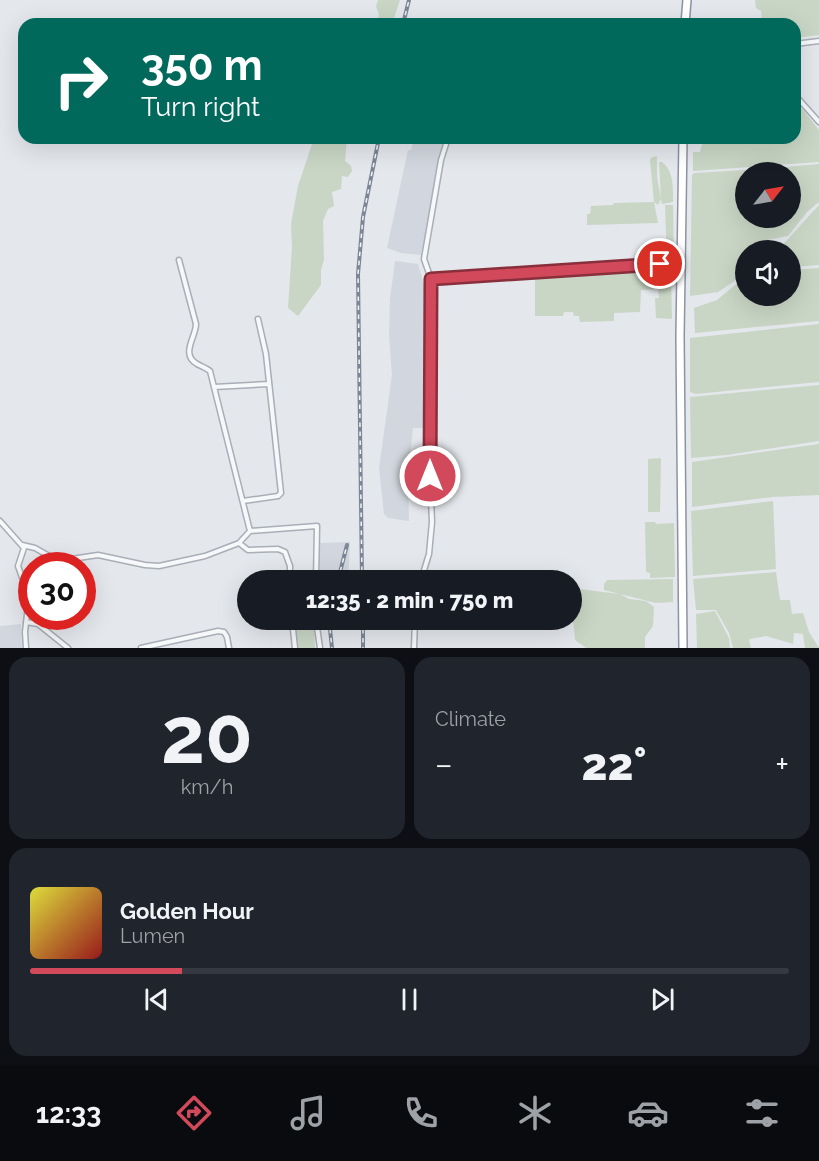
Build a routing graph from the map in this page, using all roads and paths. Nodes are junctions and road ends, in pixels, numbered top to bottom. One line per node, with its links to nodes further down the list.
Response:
1 (687, 0): 2 (highway)
2 (686, 18)
3 (819, 41): 4 (street)
4 (801, 43)
5 (801, 102): 6 (street)
6 (819, 122)
7 (446, 144): 11 (street)
8 (683, 144): 10 (highway)
9 (179, 260): 14 (street)
10 (680, 263): 11 (street); 36 (highway)
11 (431, 279): 23 (street)
12 (258, 319): 13 (street)
13 (268, 384): 14 (street); 15 (street)
14 (214, 387): 15 (street)
15 (243, 501): 17 (street)
16 (0, 522): 19 (street)
17 (250, 531): 18 (street); 22 (street)
18 (239, 543): 19 (street); 21 (street)
19 (22, 545): 20 (street)
20 (23, 552)
21 (290, 570)
22 (316, 570)
23 (424, 570)
24 (26, 630): 29 (street)
25 (46, 630): 30 (street)
26 (293, 630): 33 (street)
27 (317, 630): 34 (street)
28 (415, 630): 35 (street)
29 (26, 648)
30 (68, 648)
31 (141, 648): 32 (street)
32 (229, 648)
33 (295, 648)
34 (320, 648)
35 (414, 648)
36 (683, 648)

